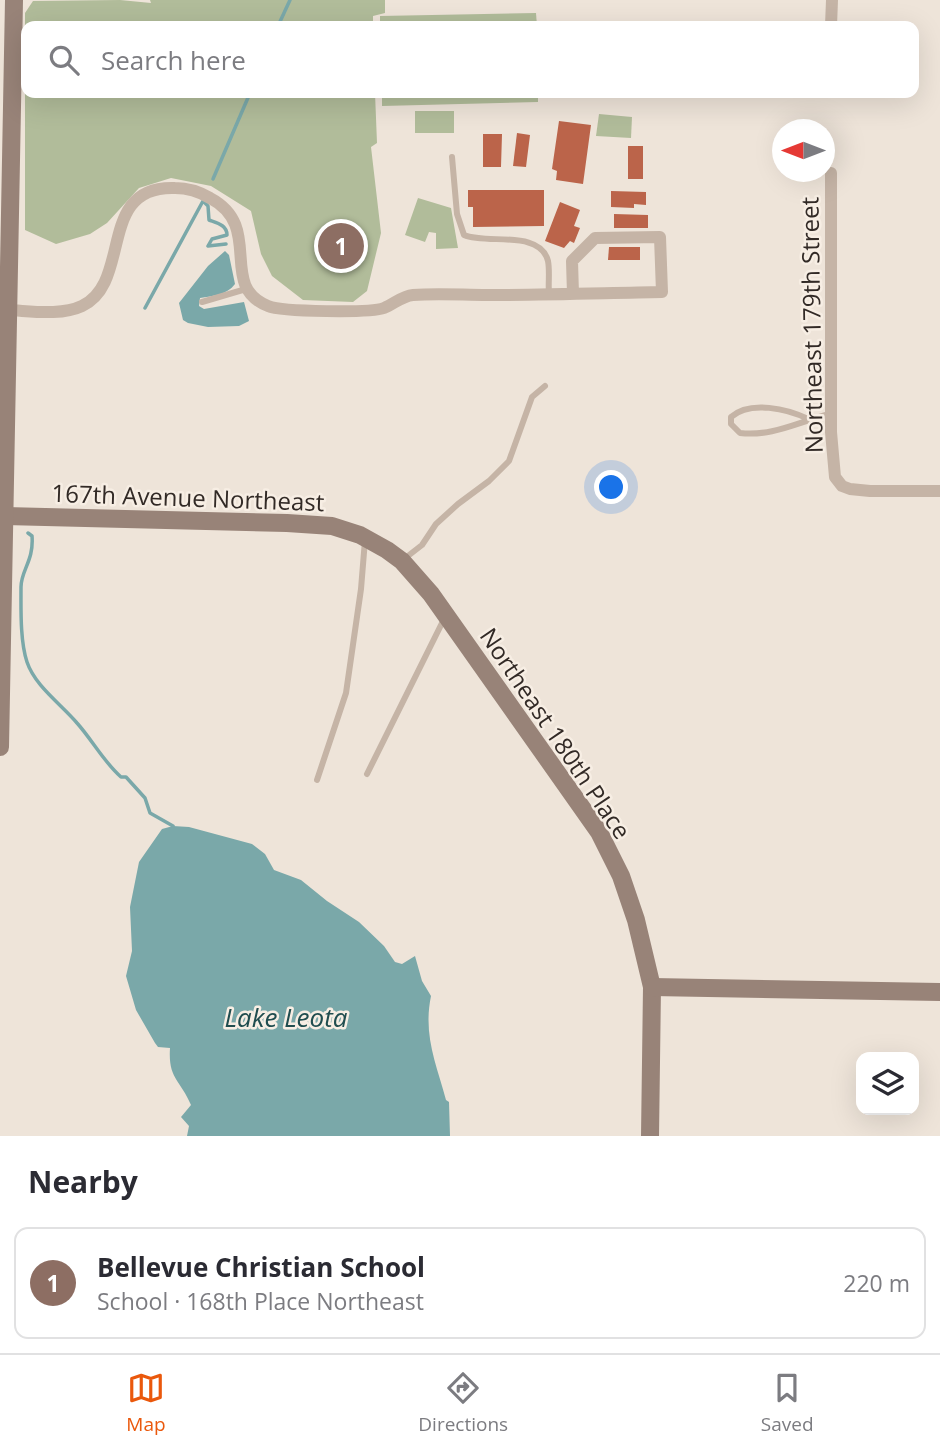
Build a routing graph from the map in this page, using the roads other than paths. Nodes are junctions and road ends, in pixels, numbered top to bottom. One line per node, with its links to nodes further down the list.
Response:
1 (14, 0): 4 (street)
2 (832, 0): 3 (street)
3 (831, 21)
4 (6, 157): 11 (street)
5 (452, 158): 9 (lane)
6 (831, 182): 13 (street, Northeast 179th Street)
7 (247, 288): 9 (street); 10 (lane); 11 (street)
8 (573, 294): 8 (street); 9 (street)
9 (549, 295)
10 (202, 302)
11 (5, 319): 16 (street)
12 (545, 386): 19 (lane)
13 (830, 414): 14 (lane); 15 (street, Northeast 179th Street)
14 (807, 419): 14 (lane)
15 (940, 491)
16 (5, 516): 17 (street, 167th Avenue Northeast); 18 (street)
17 (365, 538): 19 (street, 167th Avenue Northeast); 24 (lane)
18 (2, 559): 21 (street)
19 (402, 561): 20 (street, Northeast 180th Place)
20 (446, 615): 23 (lane); 25 (street, Northeast 180th Place)
21 (1, 638): 22 (street)
22 (0, 747)
23 (367, 774)
24 (317, 780)
25 (653, 987): 26 (street); 27 (street, Northeast 180th Place)
26 (940, 992)
27 (650, 1136)

